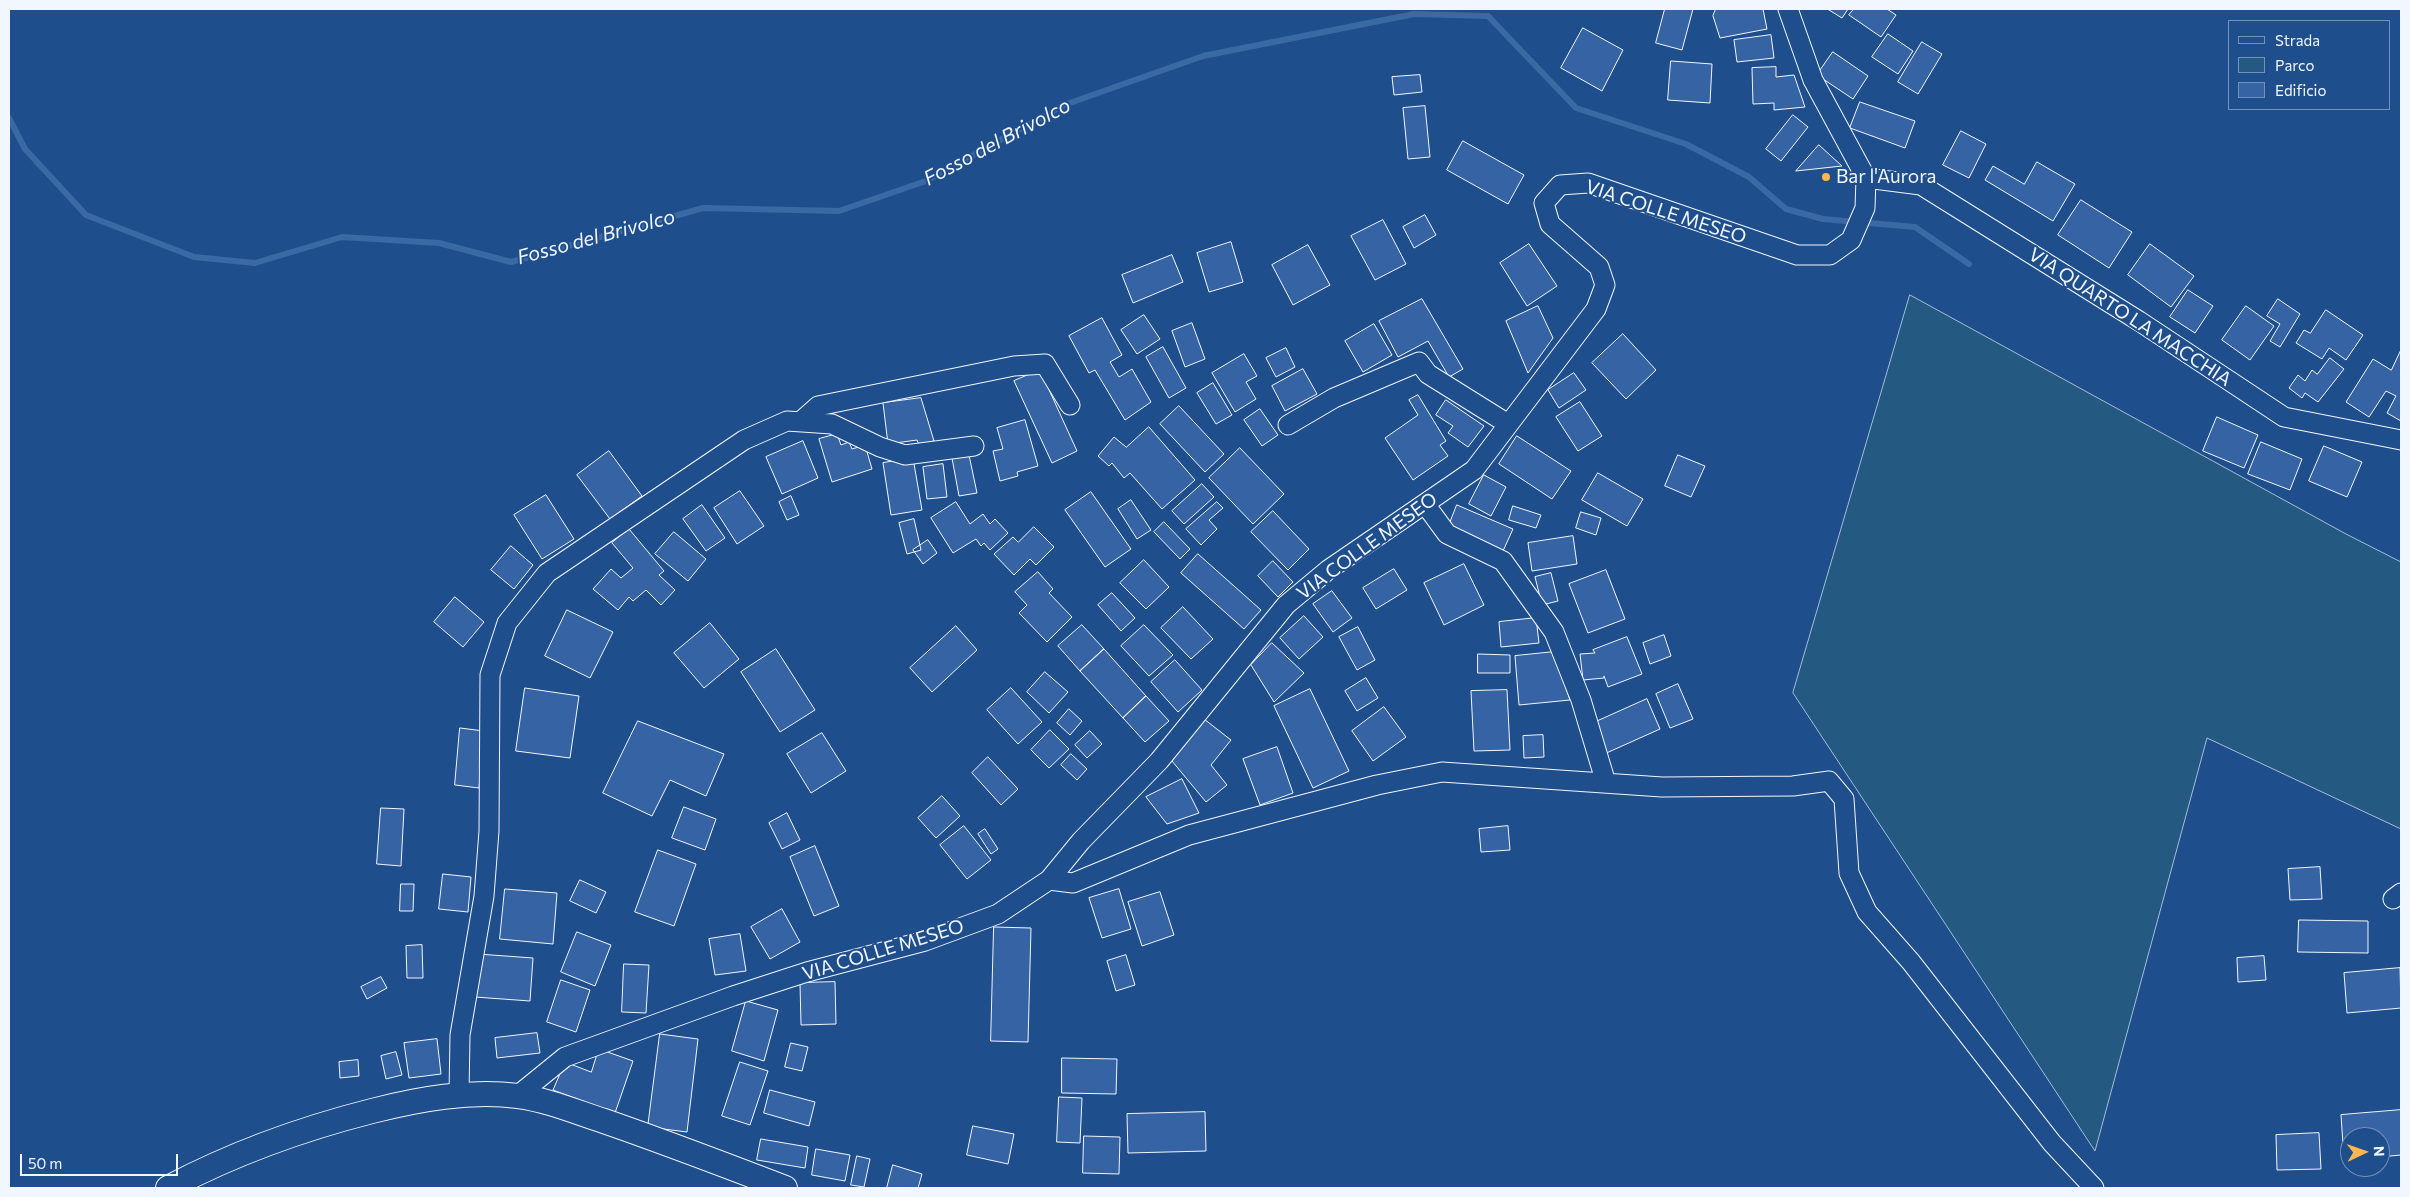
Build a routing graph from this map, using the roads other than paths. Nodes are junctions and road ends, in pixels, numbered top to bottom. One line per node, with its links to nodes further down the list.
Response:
1 (1788, 9): 2 (street)
2 (1866, 178): 5 (street, VIA COLLE MESEO); 7 (street, VIA QUARTO LA MACCHIA)
3 (1070, 405): 4 (street)
4 (800, 422): 8 (street); 12 (street)
5 (1508, 424): 6 (street); 9 (street, VIA COLLE MESEO)
6 (1288, 425)
7 (2401, 440)
8 (974, 446)
9 (1425, 504): 10 (street); 11 (street, VIA COLLE MESEO)
10 (1606, 783): 11 (street); 16 (street)
11 (1049, 880): 13 (street, VIA COLLE MESEO)
12 (459, 1095): 13 (street); 14 (street)
13 (517, 1096): 15 (street)
14 (168, 1188)
15 (785, 1188)
16 (2094, 1188)

